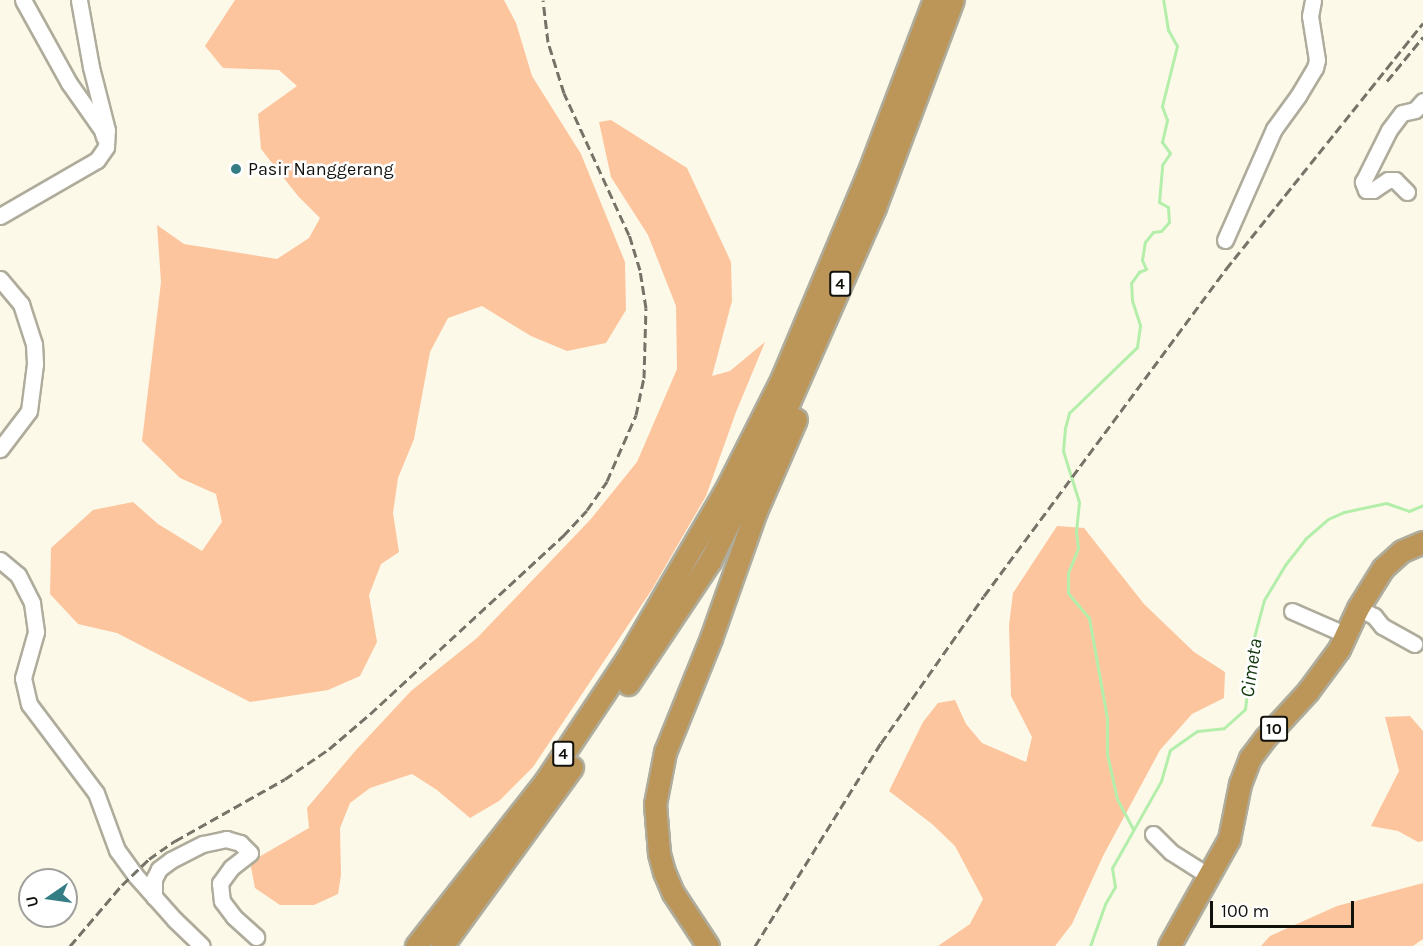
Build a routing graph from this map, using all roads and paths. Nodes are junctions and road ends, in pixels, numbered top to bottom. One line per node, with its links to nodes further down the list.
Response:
1 (23, 0): 7 (street)
2 (79, 0): 7 (street)
3 (934, 0): 25 (highway, 4)
4 (952, 0): 12 (highway, 4)
5 (1313, 0): 10 (street)
6 (1423, 101): 8 (street)
7 (106, 147): 9 (street)
8 (1407, 192)
9 (0, 216)
10 (1225, 240)
11 (0, 279): 13 (street)
12 (842, 280): 26 (highway, 4); 27 (highway)
13 (0, 449)
14 (1423, 542): 16 (highway, 10)
15 (0, 560): 22 (street)
16 (1358, 608): 18 (highway, 10); 19 (street)
17 (1292, 611): 18 (street)
18 (1347, 635): 21 (highway, 10)
19 (1414, 644)
20 (1153, 834): 21 (street)
21 (1209, 876): 28 (highway, 10)
22 (154, 897): 23 (street); 24 (street)
23 (256, 937)
24 (202, 946)
25 (416, 946)
26 (442, 946)
27 (708, 946)
28 (1169, 946)

